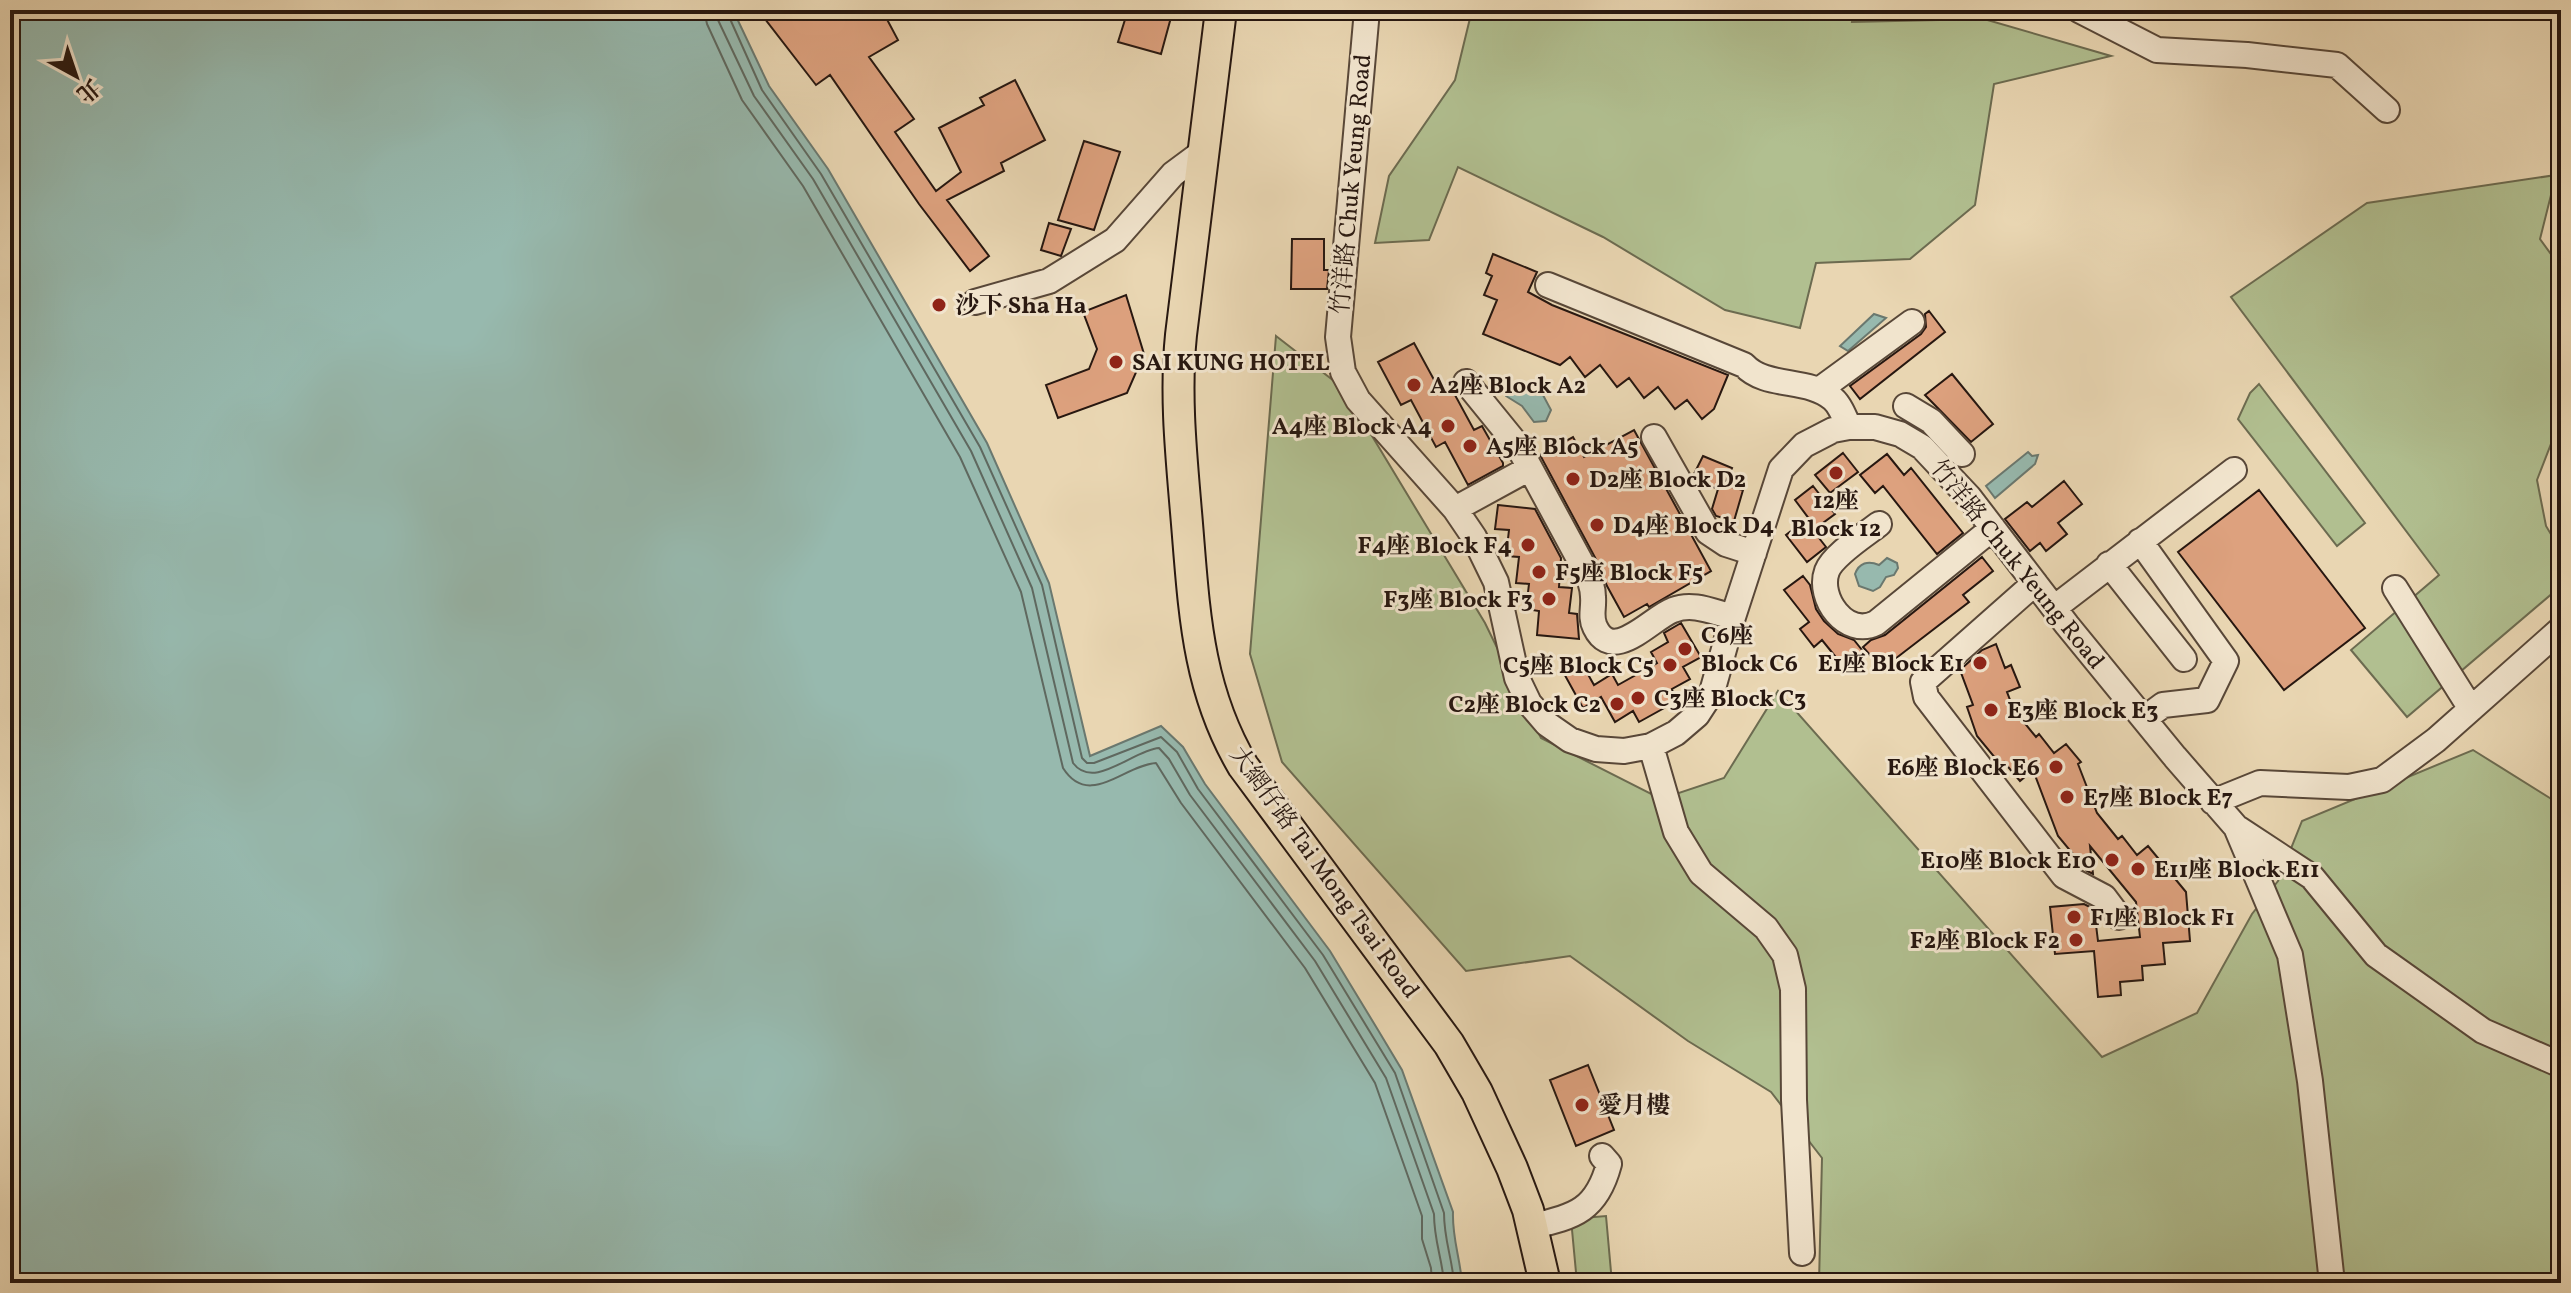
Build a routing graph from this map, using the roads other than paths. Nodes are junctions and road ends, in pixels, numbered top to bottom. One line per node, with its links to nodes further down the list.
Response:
1 (1221, 10): 5 (main road, 大網仔路 Tai Mong Tsai Road)
2 (1367, 10): 19 (street, 竹洋路 Chuk Yeung Road)
3 (2079, 10): 4 (street)
4 (2387, 110)
5 (1204, 151): 7 (street); 39 (main road, 大網仔路 Tai Mong Tsai Road)
6 (1548, 285): 10 (street)
7 (975, 302)
8 (1912, 322): 10 (street)
9 (1466, 382): 17 (street)
10 (1819, 390): 13 (street)
11 (1906, 406): 12 (street)
12 (1931, 421): 15 (street); 16 (street)
13 (1849, 427): 15 (street, 竹洋路 Chuk Yeung Road); 23 (street, 竹洋路 Chuk Yeung Road)
14 (1654, 437): 23 (street)
15 (1922, 447): 21 (street, 竹洋路 Chuk Yeung Road)
16 (1962, 454)
17 (1530, 468): 19 (street); 28 (street)
18 (2234, 470): 22 (street)
19 (1455, 509): 33 (street, 竹洋路 Chuk Yeung Road)
20 (1879, 524): 21 (street)
21 (1993, 528): 25 (street, 竹洋路 Chuk Yeung Road)
22 (2140, 541): 24 (street); 32 (street)
23 (1754, 553): 28 (street, 竹洋路 Chuk Yeung Road)
24 (2109, 564): 27 (street); 30 (street)
25 (2035, 583): 27 (street, 竹洋路 Chuk Yeung Road); 36 (street)
26 (2395, 588): 31 (street)
27 (2054, 608): 32 (street, 竹洋路 Chuk Yeung Road)
28 (1733, 617): 33 (street, 竹洋路 Chuk Yeung Road)
29 (2561, 629): 31 (street)
30 (2184, 659)
31 (2471, 709): 34 (street)
32 (2144, 719): 34 (street, 竹洋路 Chuk Yeung Road)
33 (1651, 746): 40 (street)
34 (2213, 802): 35 (street, 竹洋路 Chuk Yeung Road)
35 (2236, 827): 37 (street, 竹洋路 Chuk Yeung Road); 42 (street)
36 (2119, 917)
37 (2561, 1065)
38 (1602, 1156): 39 (street)
39 (1532, 1226): 41 (main road, 大網仔路 Tai Mong Tsai Road)
40 (1802, 1253)
41 (1545, 1283)
42 (2332, 1283)

